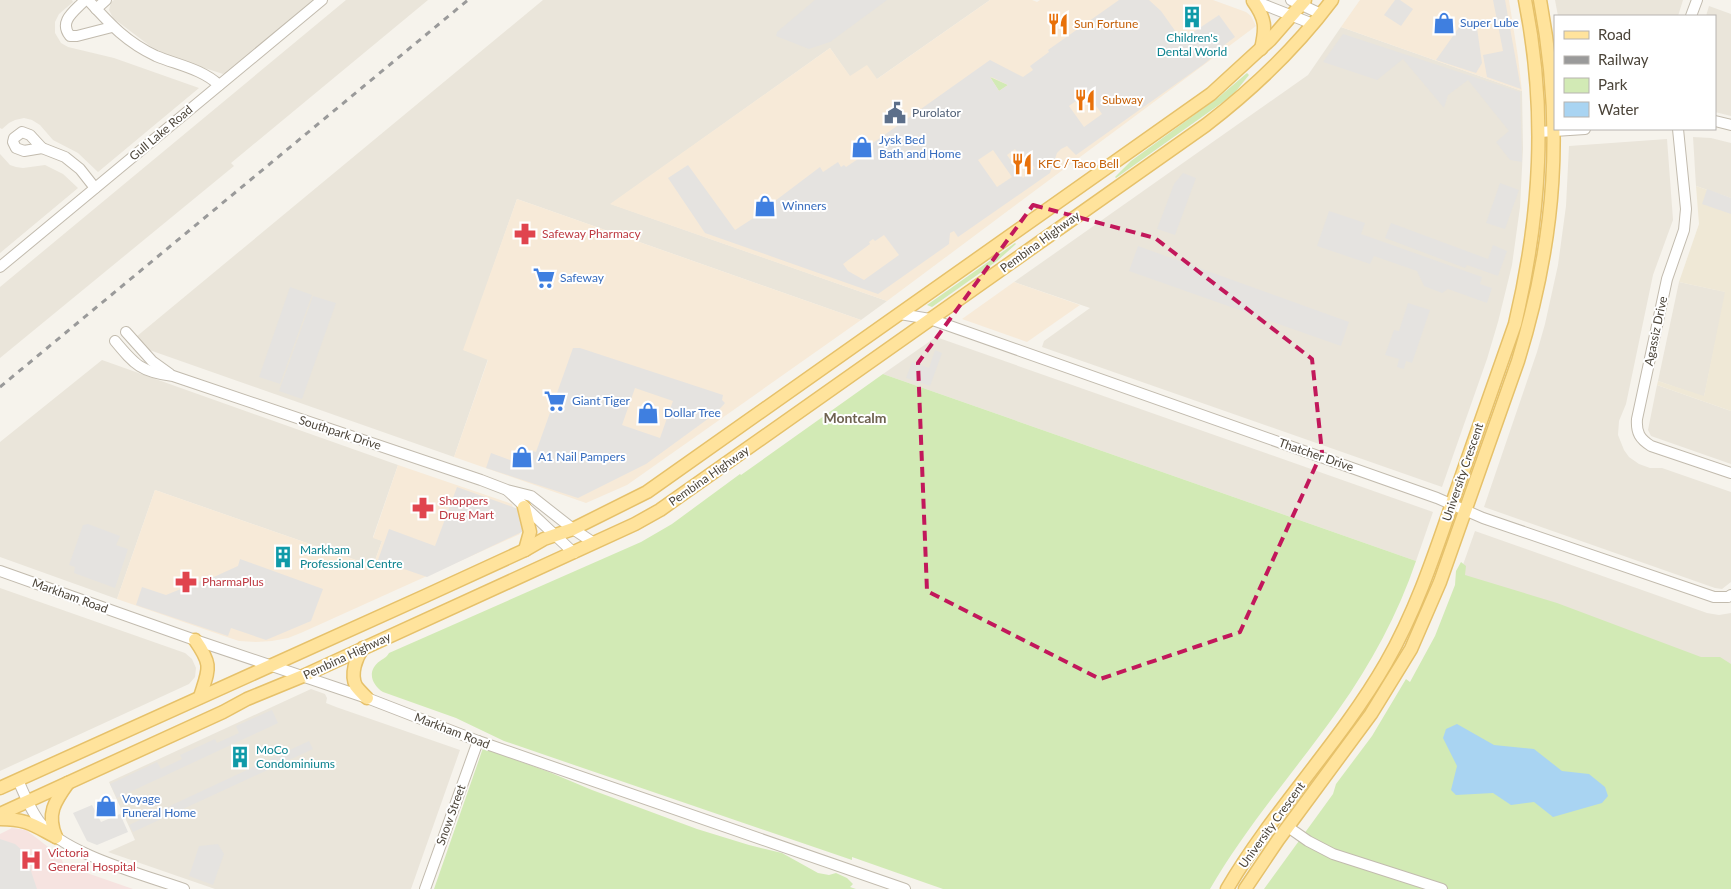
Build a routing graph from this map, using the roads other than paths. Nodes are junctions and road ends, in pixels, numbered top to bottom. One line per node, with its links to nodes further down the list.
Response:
1 (86, 0): 10 (street); 14 (street)
2 (106, 0): 10 (street)
3 (322, 0): 16 (street, Gull Lake Road)
4 (1252, 0): 12 (street); 15 (main road)
5 (1332, 0): 13 (main road, Pembina Highway)
6 (1525, 0): 23 (main road, University Crescent)
7 (1540, 0): 17 (main road, University Crescent)
8 (1697, 0): 11 (street)
9 (1299, 2): 12 (main road, Pembina Highway); 13 (street)
10 (96, 9): 14 (street)
11 (1691, 15)
12 (1292, 16): 13 (street); 15 (main road, Pembina Highway)
13 (1317, 19): 28 (main road, Pembina Highway)
14 (112, 28): 16 (street)
15 (1261, 49): 27 (main road, Pembina Highway)
16 (219, 85): 25 (street, Gull Lake Road)
17 (1554, 120)
18 (1716, 121): 19 (street)
19 (1731, 125)
20 (1570, 130): 22 (street)
21 (1678, 130): 32 (street, Agassiz Drive)
22 (1555, 131): 23 (street); 36 (main road, University Crescent)
23 (1539, 132): 34 (main road, University Crescent)
24 (42, 148): 25 (street)
25 (96, 188): 26 (street, Gull Lake Road)
26 (0, 267)
27 (900, 314): 28 (street, Thatcher Drive); 37 (main road, Pembina Highway)
28 (930, 319): 34 (street, Thatcher Drive); 39 (main road, Pembina Highway)
29 (126, 332): 31 (street, Southpark Drive)
30 (116, 341): 31 (street, Southpark Drive)
31 (173, 376): 33 (street, Southpark Drive)
32 (1731, 473)
33 (507, 490): 35 (street, Southpark Drive); 37 (street, Southpark Drive)
34 (1452, 504): 36 (street, Thatcher Drive); 62 (main road, University Crescent)
35 (524, 508): 38 (street, Southpark Drive); 40 (main road)
36 (1466, 511): 43 (street, Thatcher Drive); 57 (main road, University Crescent)
37 (573, 529): 38 (main road, Pembina Highway); 39 (street, Southpark Drive)
38 (556, 536): 40 (main road, Pembina Highway); 41 (street, Southpark Drive)
39 (594, 543): 41 (main road, Pembina Highway)
40 (525, 550): 46 (main road, Pembina Highway)
41 (574, 552): 45 (main road, Pembina Highway)
42 (0, 570): 44 (street, Markham Road)
43 (1731, 595)
44 (195, 640): 46 (street, Markham Road); 48 (main road)
45 (363, 648): 47 (main road, Pembina Highway); 49 (main road)
46 (270, 665): 47 (street, Markham Road); 48 (main road, Pembina Highway)
47 (303, 676): 49 (street, Markham Road); 52 (main road, Pembina Highway)
48 (200, 697): 51 (main road, Pembina Highway)
49 (367, 698): 50 (street, Markham Road)
50 (478, 741): 60 (street, Snow Street); 61 (street, Markham Road)
51 (18, 780): 53 (main road, Pembina Highway); 54 (street)
52 (68, 783): 54 (main road, Pembina Highway); 58 (main road)
53 (0, 788)
54 (28, 801): 55 (main road, Pembina Highway); 58 (street)
55 (0, 814)
56 (0, 820): 58 (main road)
57 (1288, 827): 63 (main road, University Crescent); 64 (street)
58 (56, 837): 59 (street)
59 (184, 889)
60 (425, 889)
61 (905, 889)
62 (1227, 889)
63 (1245, 889)
64 (1442, 889)

